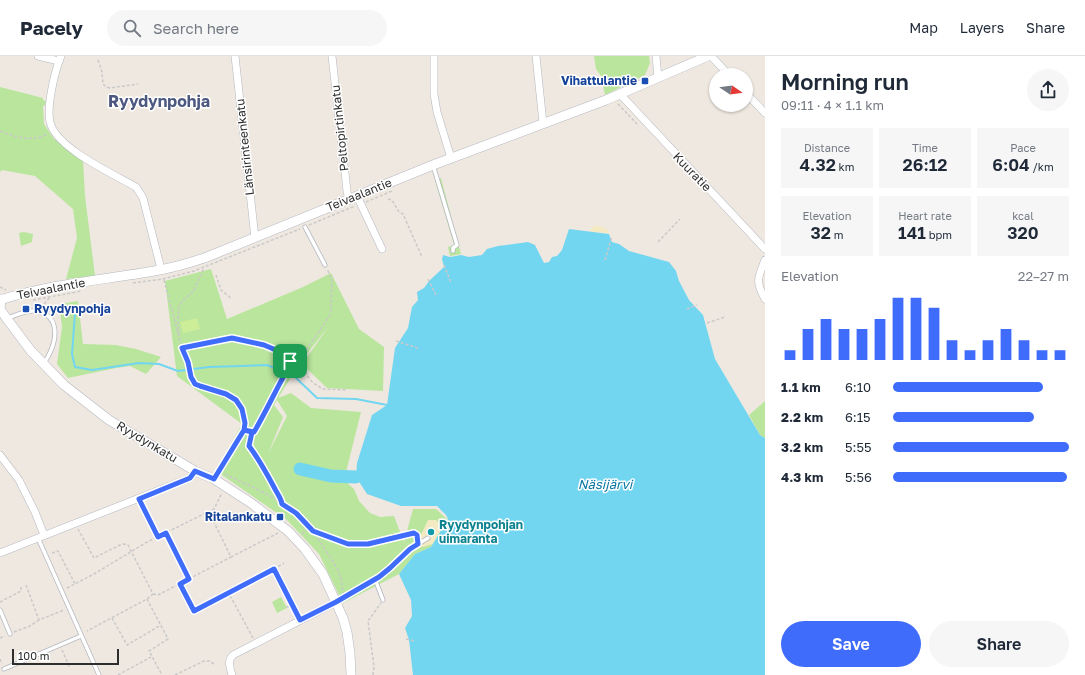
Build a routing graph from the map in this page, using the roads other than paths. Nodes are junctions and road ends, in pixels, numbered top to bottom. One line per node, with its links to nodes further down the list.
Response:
1 (38, 56): 9 (street)
2 (235, 56): 20 (street, Länsirinteenkatu)
3 (332, 56): 18 (street, Peltopirtinkatu)
4 (434, 56): 16 (street)
5 (536, 56): 15 (street)
6 (656, 56): 11 (street)
7 (708, 56): 11 (main road, Teivaalantie)
8 (711, 56): 10 (street)
9 (60, 59): 26 (street)
10 (722, 68)
11 (658, 78): 12 (main road, Teivaalantie)
12 (620, 94): 15 (main road, Teivaalantie); 22 (street, Kuuratie)
13 (753, 100): 14 (street)
14 (765, 113)
15 (543, 123): 16 (main road, Teivaalantie)
16 (451, 158): 17 (main road, Teivaalantie)
17 (433, 165): 18 (main road, Teivaalantie); 23 (lane)
18 (353, 198): 20 (main road, Teivaalantie); 21 (street, Peltopirtinkatu)
19 (305, 227): 25 (lane)
20 (255, 238): 26 (main road, Teivaalantie)
21 (382, 249)
22 (765, 249)
23 (453, 251)
24 (765, 260): 28 (street)
25 (325, 265)
26 (161, 269): 27 (main road, Teivaalantie)
27 (0, 298): 29 (main road, Ryydynkatu)
28 (765, 299)
29 (7, 319): 30 (main road, Ryydynkatu); 30 (lane)
30 (43, 364): 33 (main road, Ryydynkatu)
31 (226, 394): 34 (lane)
32 (0, 454): 35 (street)
33 (195, 471): 34 (main road, Ryydynkatu); 35 (street)
34 (214, 479): 39 (main road, Ryydynkatu)
35 (41, 536): 37 (street); 43 (lane)
36 (428, 538): 38 (lane)
37 (0, 553)
38 (375, 580): 39 (lane); 40 (lane)
39 (340, 599): 46 (street); 47 (main road, Ryydynkatu)
40 (383, 600)
41 (0, 610): 42 (lane)
42 (10, 634)
43 (81, 636): 44 (lane); 45 (lane)
44 (4, 669)
45 (99, 675)
46 (232, 675)
47 (351, 675)

